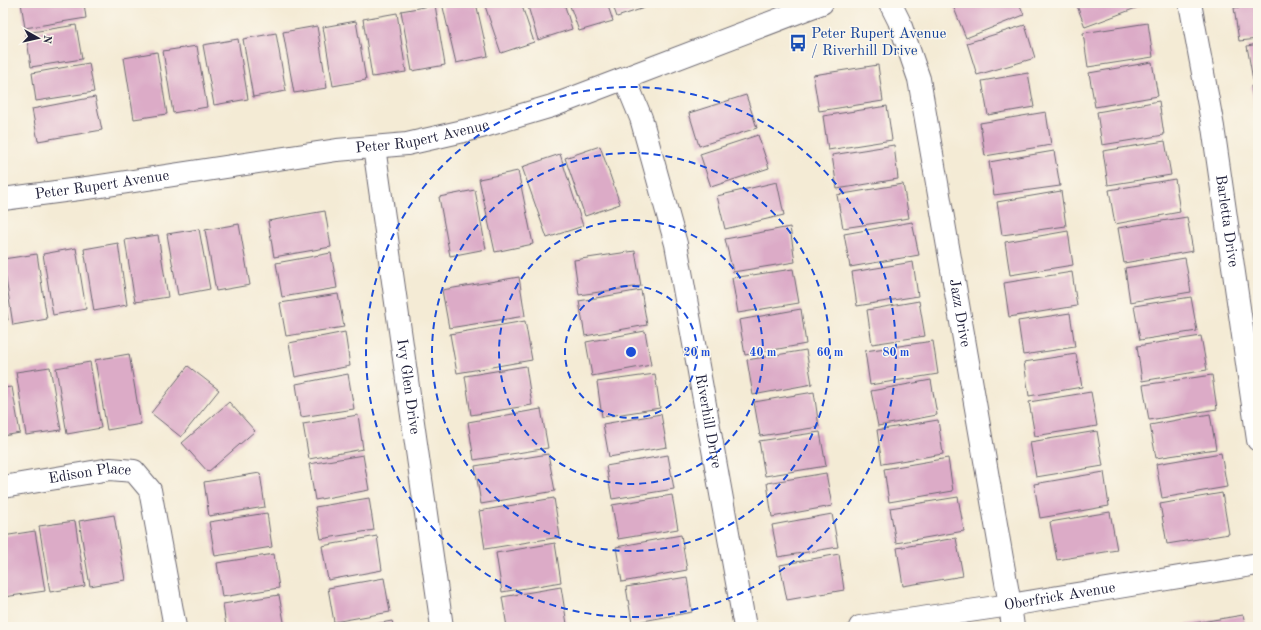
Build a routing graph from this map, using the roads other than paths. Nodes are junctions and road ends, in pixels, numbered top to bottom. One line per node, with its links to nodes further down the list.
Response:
1 (822, 3): 4 (street, Peter Rupert Avenue)
2 (890, 3): 10 (street, Jazz Drive)
3 (1190, 3): 7 (street, Barletta Drive)
4 (625, 78): 5 (street, Peter Rupert Avenue); 13 (street, Riverhill Drive)
5 (374, 147): 6 (street, Peter Rupert Avenue); 12 (street, Ivy Glen Drive)
6 (3, 199)
7 (1258, 440)
8 (3, 487): 11 (street, Edison Place)
9 (1258, 564): 10 (street, Oberfrick Avenue)
10 (1010, 605): 14 (street, Oberfrick Avenue); 15 (street, Jazz Drive)
11 (174, 627)
12 (442, 627)
13 (745, 627)
14 (860, 627)
15 (1012, 627)

